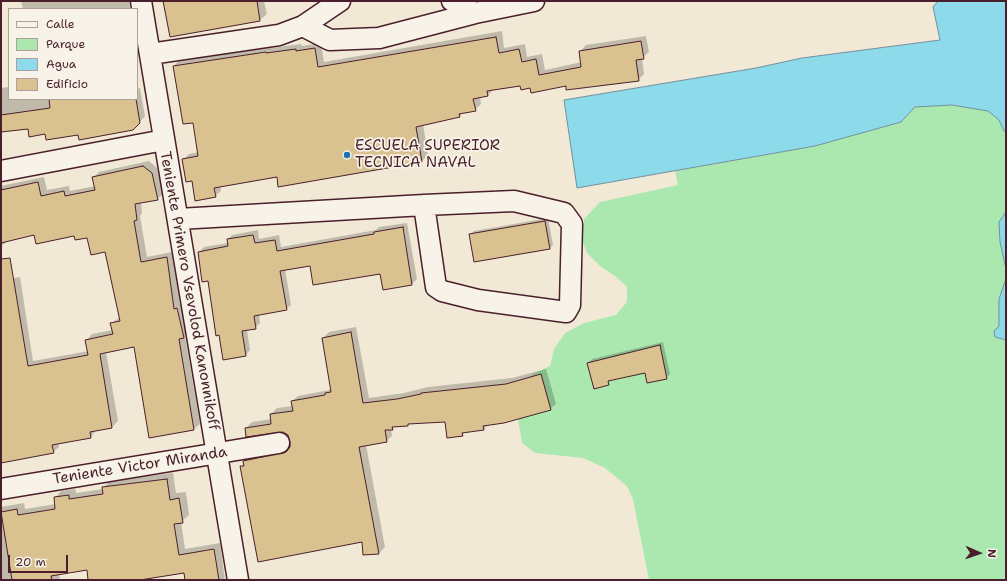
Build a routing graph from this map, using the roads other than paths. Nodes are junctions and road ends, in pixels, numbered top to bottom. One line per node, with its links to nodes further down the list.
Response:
1 (141, 1): 7 (street, Teniente Primero Vsevolod Kanonnikoff)
2 (340, 1): 6 (street)
3 (452, 1): 5 (street)
4 (534, 1): 5 (street)
5 (475, 13): 6 (street)
6 (302, 26): 7 (street)
7 (150, 54): 8 (street, Teniente Primero Vsevolod Kanonnikoff)
8 (164, 140): 9 (street); 11 (street, Teniente Primero Vsevolod Kanonnikoff)
9 (1, 171)
10 (424, 205): 10 (street); 11 (street)
11 (178, 220): 13 (street, Teniente Primero Vsevolod Kanonnikoff)
12 (279, 444): 13 (street, Teniente Victor Miranda)
13 (217, 454): 14 (street, Teniente Victor Miranda); 15 (street, Teniente Primero Vsevolod Kanonnikoff)
14 (1, 489)
15 (238, 580)

